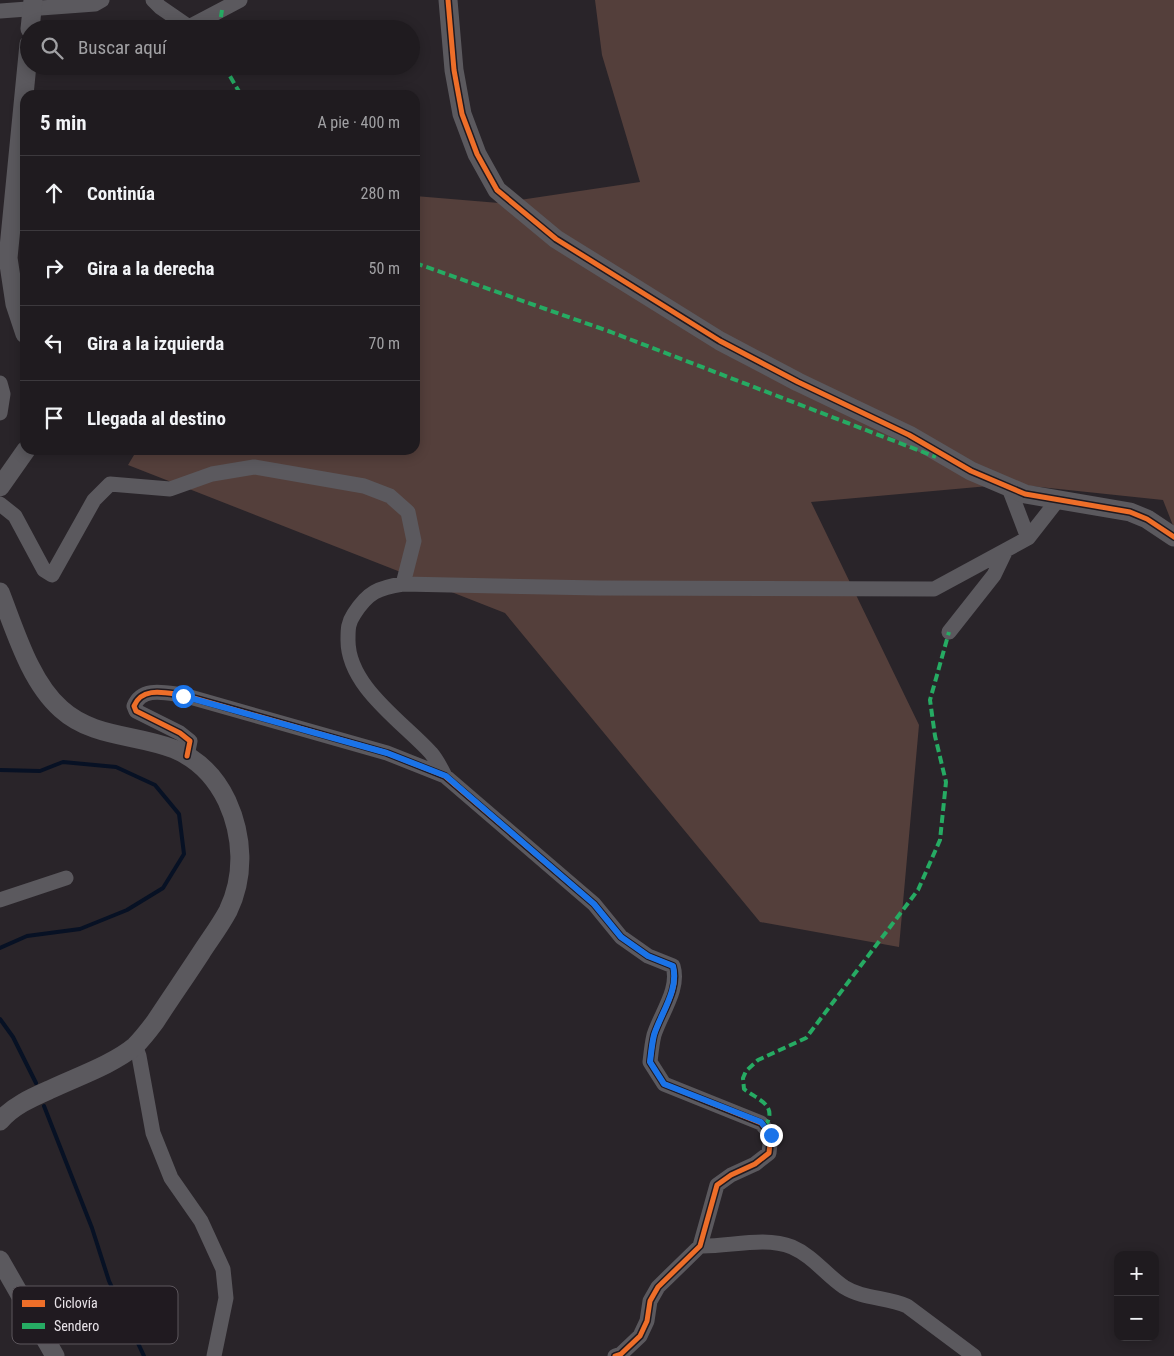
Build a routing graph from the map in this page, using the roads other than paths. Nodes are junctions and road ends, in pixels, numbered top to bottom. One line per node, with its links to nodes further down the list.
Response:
1 (102, 0): 5 (street)
2 (153, 0): 8 (street)
3 (240, 0): 9 (street)
4 (448, 0): 18 (street)
5 (32, 4): 6 (street); 7 (street)
6 (0, 11)
7 (31, 20)
8 (179, 20)
9 (202, 20)
10 (26, 75): 11 (street)
11 (24, 90)
12 (20, 136): 13 (street)
13 (20, 319)
14 (0, 383): 15 (street)
15 (0, 413)
16 (22, 455): 17 (street)
17 (0, 487)
18 (1009, 488): 19 (street); 22 (street)
19 (1057, 501): 21 (street); 22 (street)
20 (0, 504): 24 (street)
21 (1174, 537)
22 (1028, 538): 23 (street)
23 (1006, 550): 24 (street); 26 (street)
24 (403, 584): 28 (street)
25 (0, 592): 27 (street)
26 (949, 632)
27 (187, 756): 28 (street); 31 (street)
28 (446, 776): 33 (street)
29 (66, 878): 30 (street)
30 (0, 900)
31 (135, 1045): 32 (street); 38 (street)
32 (0, 1121)
33 (700, 1246): 39 (street); 40 (street)
34 (0, 1260): 35 (street)
35 (15, 1286)
36 (48, 1344): 37 (street)
37 (55, 1356)
38 (214, 1356)
39 (615, 1356)
40 (974, 1356)

